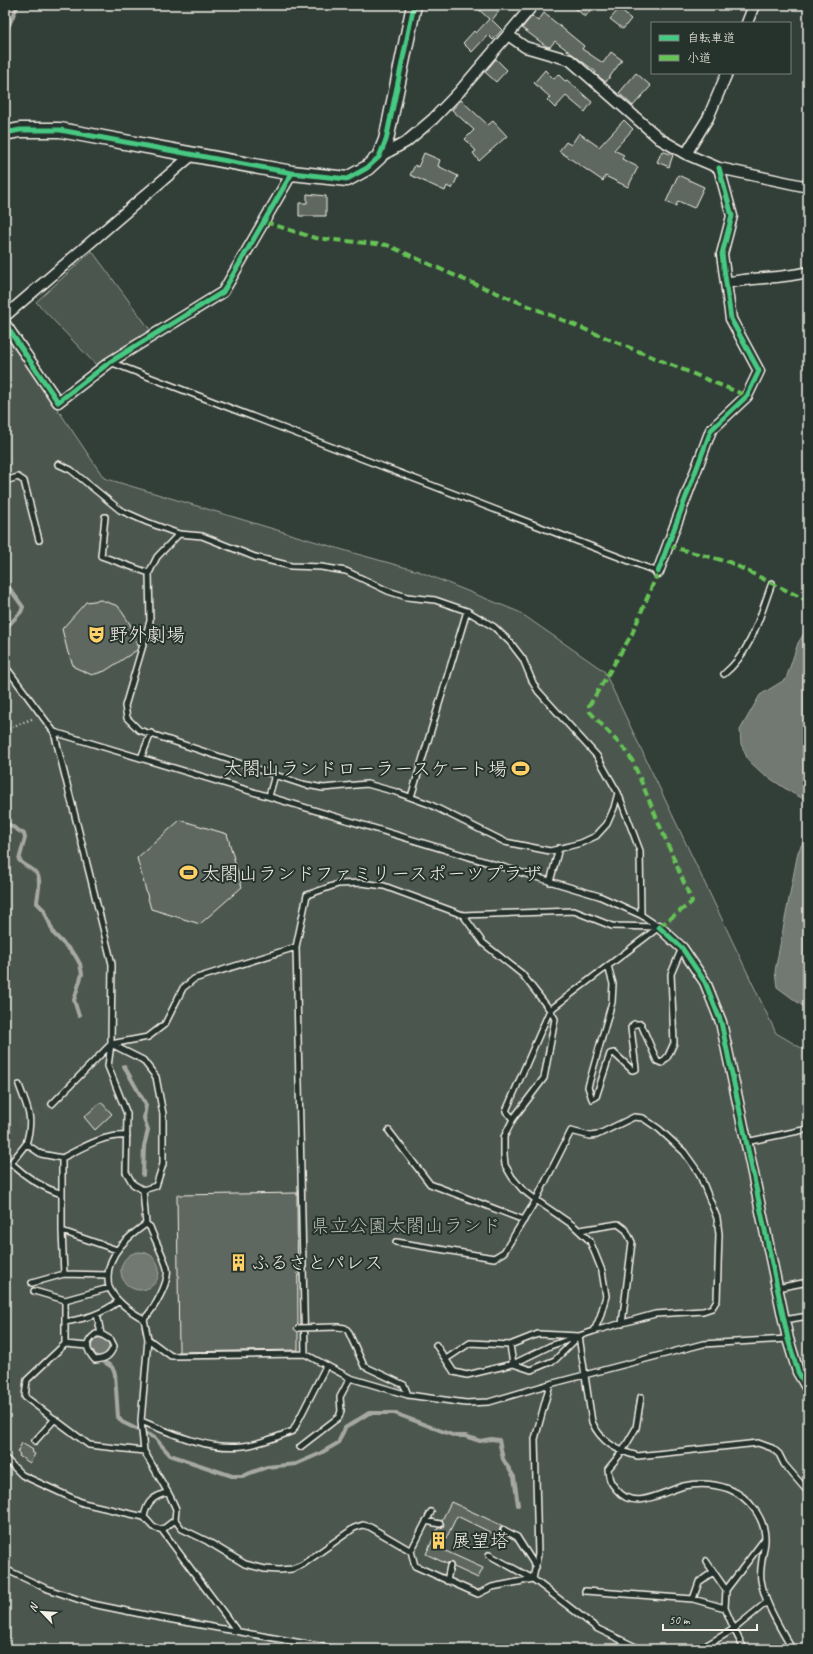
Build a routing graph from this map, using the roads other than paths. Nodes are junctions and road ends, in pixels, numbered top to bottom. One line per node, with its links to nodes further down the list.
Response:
1 (414, 5): 10 (street)
2 (533, 5): 5 (street)
3 (754, 5): 4 (street)
4 (747, 22)
5 (508, 35): 8 (street); 10 (street)
6 (727, 74): 8 (street)
7 (5, 133): 9 (street)
8 (686, 154): 11 (street)
9 (192, 155): 12 (street); 16 (street)
10 (379, 157): 12 (street)
11 (719, 168): 13 (street); 15 (street)
12 (292, 173): 18 (street)
13 (808, 187)
14 (808, 272): 15 (street)
15 (726, 283): 24 (street)
16 (5, 316)
17 (5, 324): 18 (street)
18 (110, 362): 24 (lane)
19 (58, 464): 22 (lane)
20 (5, 480): 23 (lane)
21 (105, 516): 25 (lane)
22 (179, 534): 25 (lane); 27 (lane)
23 (38, 540)
24 (658, 572)
25 (149, 573): 31 (lane)
26 (772, 583): 29 (lane)
27 (468, 611): 34 (lane); 36 (lane)
28 (5, 666): 30 (lane)
29 (724, 674)
30 (54, 732): 32 (lane); 46 (lane)
31 (150, 734): 32 (lane); 33 (lane)
32 (141, 758): 35 (lane)
33 (275, 775): 35 (lane); 36 (lane)
34 (618, 793): 37 (lane); 40 (lane)
35 (269, 796): 38 (lane)
36 (411, 797): 37 (lane)
37 (559, 848): 38 (lane)
38 (550, 882): 40 (lane)
39 (463, 915): 41 (lane); 42 (lane); 45 (lane)
40 (641, 915): 41 (lane)
41 (659, 927): 43 (street); 44 (lane)
42 (296, 947): 46 (lane); 92 (lane)
43 (682, 948): 44 (lane); 53 (street)
44 (608, 966): 45 (lane)
45 (550, 1010): 49 (lane); 49 (lane)
46 (111, 1044): 48 (lane); 52 (lane); 58 (lane)
47 (20, 1085): 54 (lane)
48 (52, 1104)
49 (513, 1119): 60 (lane)
50 (808, 1129): 53 (lane)
51 (389, 1131): 61 (lane)
52 (127, 1136): 55 (lane); 58 (lane)
53 (746, 1142): 72 (street)
54 (26, 1144): 55 (lane); 56 (lane)
55 (62, 1158): 59 (lane)
56 (11, 1162): 57 (lane); 59 (lane)
57 (5, 1166)
58 (144, 1190): 62 (lane)
59 (62, 1194): 64 (lane)
60 (536, 1200): 61 (lane); 63 (lane); 81 (lane)
61 (524, 1220): 65 (lane)
62 (146, 1224): 66 (lane); 78 (lane)
63 (580, 1230): 81 (lane); 83 (lane)
64 (62, 1231): 66 (lane); 67 (lane)
65 (396, 1242)
66 (117, 1250): 68 (lane)
67 (64, 1274): 68 (lane); 70 (lane)
68 (108, 1275): 71 (lane)
69 (808, 1282): 72 (lane)
70 (32, 1283)
71 (109, 1288): 74 (lane); 75 (lane)
72 (777, 1288): 79 (street)
73 (34, 1292): 74 (lane)
74 (65, 1300): 80 (lane)
75 (119, 1301): 76 (lane); 78 (lane)
76 (97, 1314): 80 (lane); 84 (lane)
77 (808, 1316): 79 (lane)
78 (144, 1319): 86 (lane)
79 (784, 1320): 87 (street)
80 (65, 1322): 88 (lane)
81 (622, 1324): 83 (lane)
82 (298, 1328): 100 (lane, bridge)
83 (594, 1332): 85 (lane)
84 (101, 1334): 90 (lane); 90 (lane)
85 (579, 1336): 91 (lane); 94 (lane); 94 (lane); 96 (lane)
86 (148, 1339): 92 (lane); 103 (lane)
87 (788, 1339): 96 (lane); 99 (street)
88 (65, 1344): 90 (lane); 102 (lane)
89 (436, 1345): 93 (lane)
90 (87, 1346)
91 (510, 1346): 93 (lane); 94 (lane)
92 (305, 1354): 95 (lane)
93 (446, 1359): 94 (lane)
94 (513, 1364)
95 (326, 1366): 97 (lane); 103 (lane)
96 (585, 1375): 98 (lane); 107 (lane)
97 (350, 1378): 100 (lane); 105 (lane)
98 (550, 1384): 100 (lane); 123 (lane)
99 (808, 1389)
100 (408, 1394)
101 (641, 1397): 107 (lane)
102 (55, 1419): 104 (lane); 106 (lane)
103 (141, 1421): 106 (lane)
104 (35, 1441)
105 (300, 1447)
106 (144, 1451): 109 (lane)
107 (622, 1452): 110 (lane); 118 (lane)
108 (5, 1458): 112 (lane)
109 (168, 1492): 112 (lane); 113 (lane)
110 (808, 1492)
111 (431, 1512): 114 (lane)
112 (144, 1517): 116 (lane)
113 (175, 1520): 116 (lane); 119 (lane)
114 (426, 1521): 115 (lane); 119 (lane)
115 (440, 1524)
116 (162, 1530): 134 (lane)
117 (504, 1530): 123 (lane)
118 (765, 1539): 128 (lane); 131 (lane)
119 (412, 1551): 127 (lane)
120 (489, 1555): 126 (lane)
121 (706, 1561): 125 (lane)
122 (450, 1566): 127 (lane)
123 (536, 1567): 126 (lane)
124 (5, 1569): 134 (lane)
125 (713, 1572): 128 (lane); 130 (lane)
126 (533, 1579): 127 (lane); 137 (lane)
127 (447, 1581)
128 (726, 1590): 132 (lane)
129 (585, 1591): 130 (lane)
130 (693, 1599): 132 (lane)
131 (767, 1602): 133 (lane); 139 (lane)
132 (725, 1608): 133 (lane)
133 (734, 1629): 135 (lane); 138 (lane)
134 (237, 1631): 136 (lane)
135 (702, 1648)
136 (335, 1649)
137 (640, 1649)
138 (744, 1649)
139 (792, 1649)

